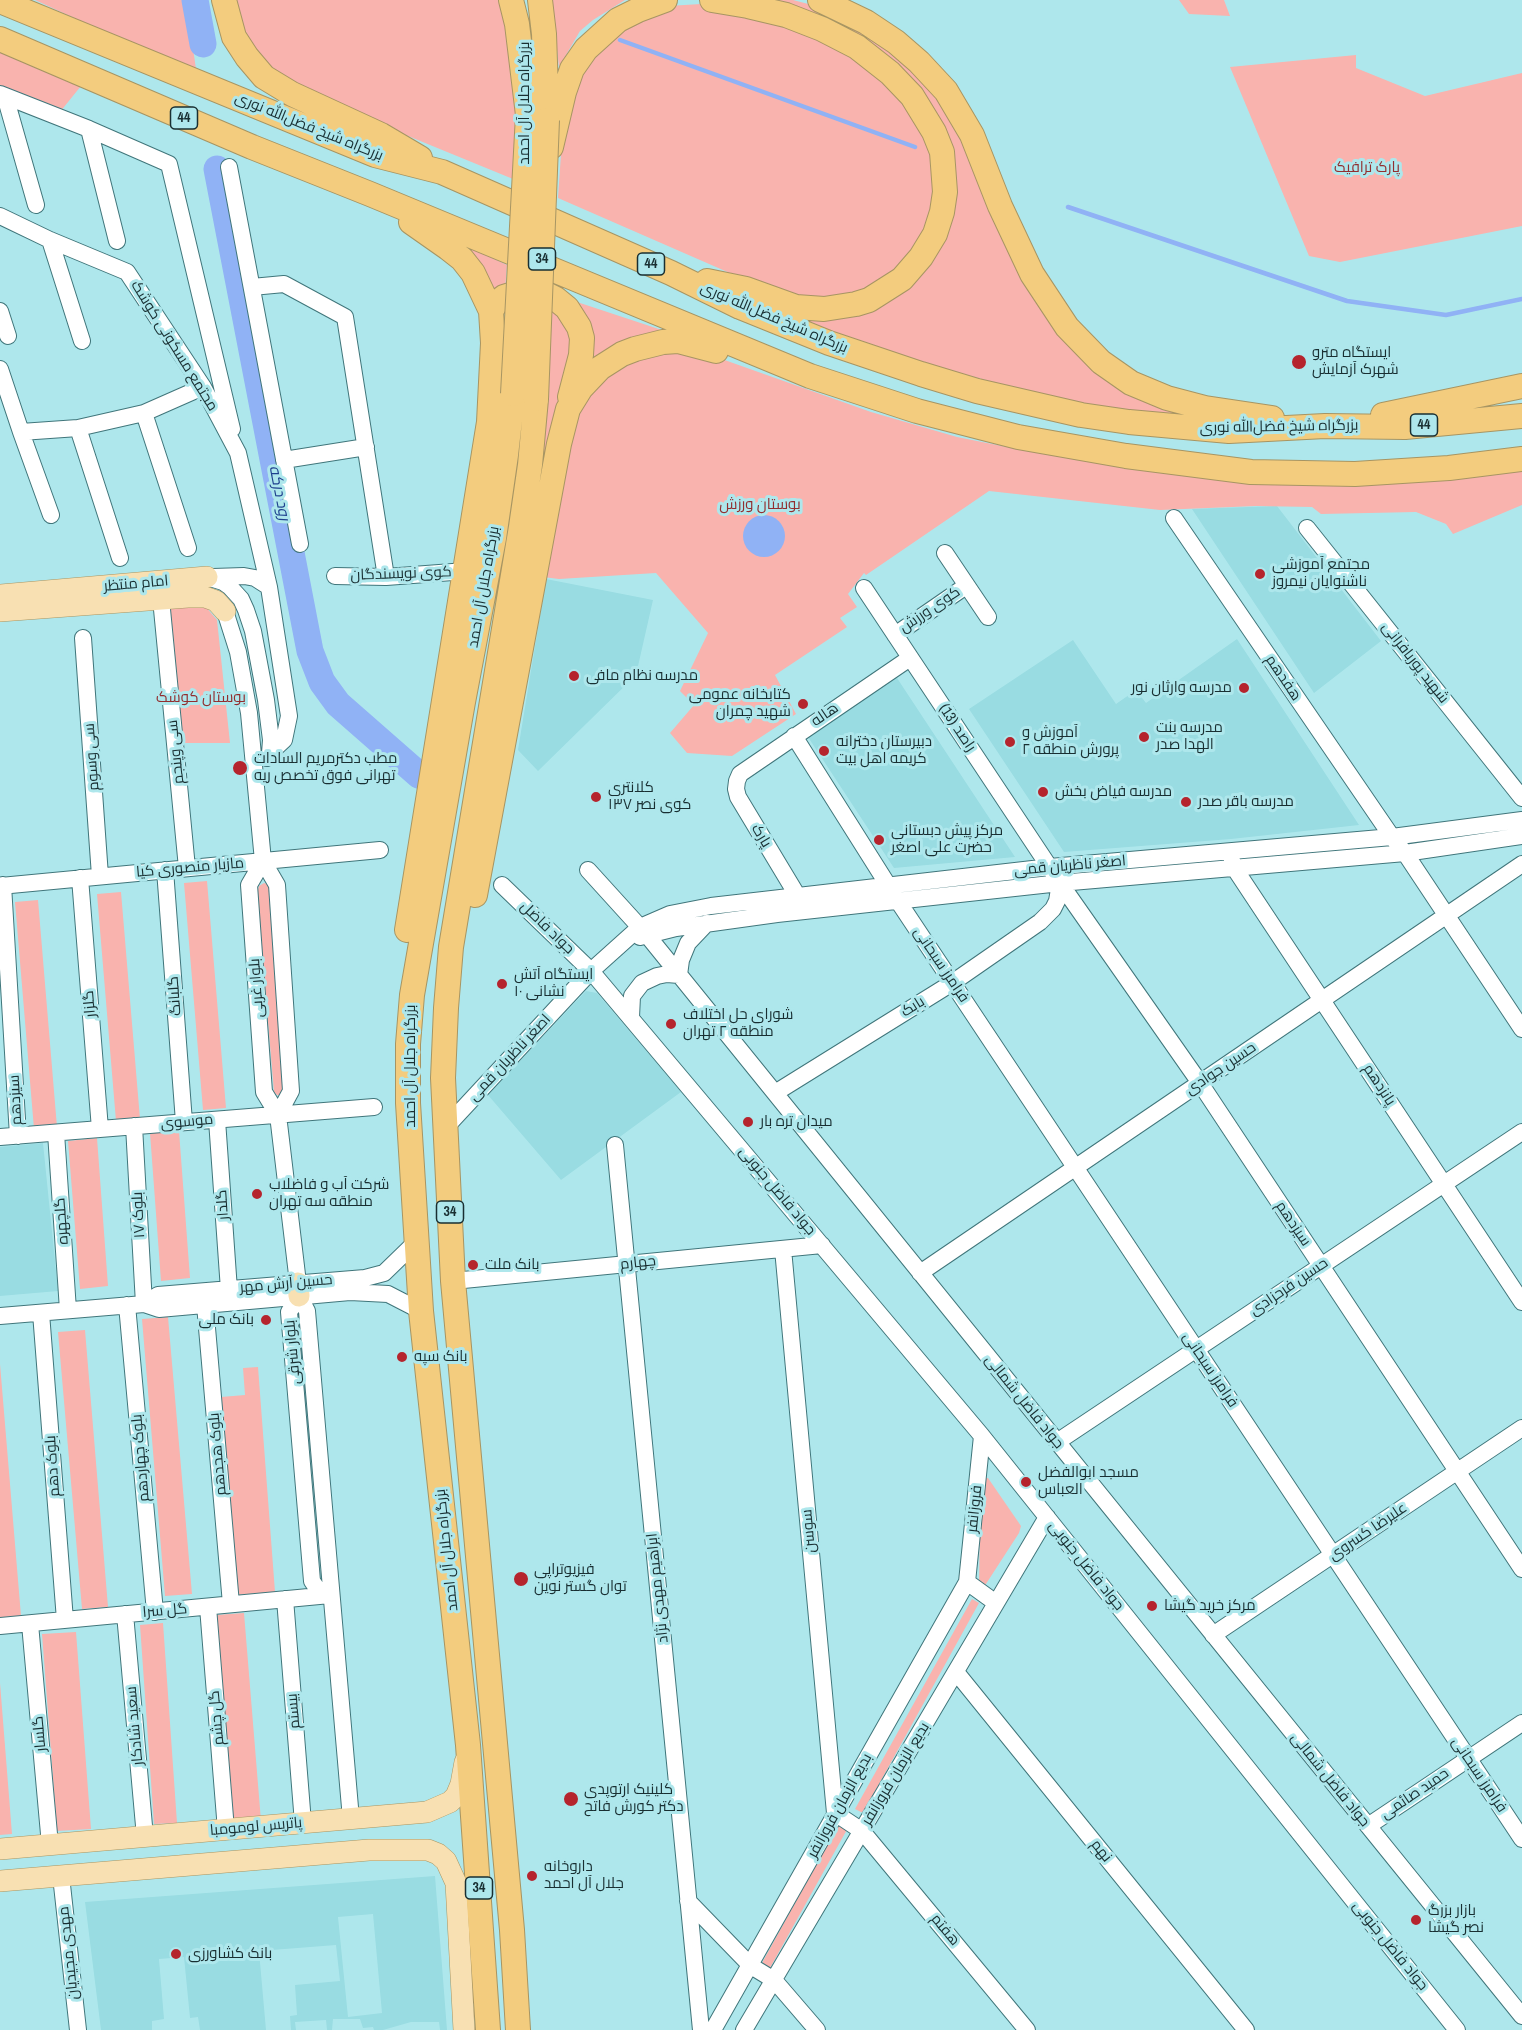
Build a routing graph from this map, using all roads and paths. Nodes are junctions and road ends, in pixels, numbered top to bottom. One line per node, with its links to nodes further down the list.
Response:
1 (224, 0): 15 (highway)
2 (512, 0): 11 (highway)
3 (522, 0): 11 (highway, بزرگراه جلال آل احمد / 34)
4 (540, 0): 11 (highway, بزرگراه جلال آل احمد / 34)
5 (665, 0): 14 (highway, bridge)
6 (712, 0): 21 (highway)
7 (820, 0): 35 (highway)
8 (0, 1): 15 (highway, بزرگراه شیخ فضل‌الله نوری / 44)
9 (0, 39): 16 (highway, 44)
10 (2, 95): 12 (street); 17 (street)
11 (537, 117): 14 (highway, بزرگراه جلال آل احمد / 34, bridge); 31 (highway, بزرگراه جلال آل احمد / 34, bridge)
12 (89, 129): 20 (street); 39 (street)
13 (229, 167): 22 (street)
14 (546, 170): 31 (highway, بزرگراه جلال آل احمد / 34, bridge)
15 (442, 172): 21 (highway, بزرگراه شیخ فضل‌الله نوری / 44)
16 (370, 194): 24 (highway); 28 (highway, 44)
17 (36, 205)
18 (0, 216): 19 (street, مجتمع مسکونی کوشک)
19 (50, 240): 26 (street); 30 (street, مجتمع مسکونی کوشک)
20 (117, 241)
21 (671, 273): 35 (highway, بزرگراه شیخ فضل‌الله نوری / 44)
22 (252, 287): 38 (street); 41 (street)
23 (0, 310): 25 (street)
24 (491, 311): 32 (highway); 49 (highway)
25 (8, 336)
26 (82, 341)
27 (0, 369): 37 (street)
28 (810, 376): 32 (highway); 40 (highway, 44)
29 (1522, 386): 35 (highway)
30 (203, 387): 33 (street); 39 (street, مجتمع مسکونی کوشک)
31 (524, 396): 96 (highway, بزرگراه جلال آل احمد / 34); 98 (highway, بزرگراه جلال آل احمد / 34)
32 (568, 409): 98 (highway)
33 (144, 413): 36 (street); 46 (street)
34 (1522, 416): 35 (highway, بزرگراه شیخ فضل‌الله نوری / 44)
35 (1325, 426)
36 (78, 428): 37 (street); 48 (street)
37 (21, 432): 42 (street)
38 (366, 447): 41 (street); 51 (street)
39 (238, 453): 54 (street, مجتمع مسکونی کوشک)
40 (1522, 459)
41 (284, 460): 45 (street)
42 (51, 515)
43 (1174, 518): 71 (street, هفدهم)
44 (1308, 528): 68 (street, شهید پوربافرانی)
45 (300, 543)
46 (188, 548)
47 (945, 553): 53 (street, کوی ورزش)
48 (120, 558)
49 (466, 571): 51 (street, کوی نویسندگان); 96 (highway)
50 (335, 576): 51 (street, کوی نویسندگان)
51 (386, 577)
52 (207, 578): 54 (street, امام منتظر); 56 (main road, امام منتظر); 65 (street)
53 (966, 586): 60 (street, کوی ورزش); 61 (street, کوی ورزش)
54 (269, 587): 65 (street, مجتمع مسکونی کوشک)
55 (864, 588): 61 (street, راصد (13))
56 (0, 595)
57 (161, 599): 58 (main road, امام منتظر); 59 (main road, امام منتظر); 78 (street, سی وپنجم)
58 (0, 611)
59 (225, 611): 66 (street, بلوار غربی)
60 (988, 617)
61 (895, 634): 63 (street, راصد (13))
62 (83, 638): 82 (street, سی وسوم)
63 (910, 658): 64 (street, هاله); 77 (street, راصد (13))
64 (794, 736): 67 (street, هاله); 87 (street)
65 (270, 753): 66 (street)
66 (255, 769): 75 (street, بلوار غربی)
67 (740, 774): 88 (street, پارک)
68 (1522, 798)
69 (1522, 820): 71 (street, اصغر ناظریان قمی)
70 (1522, 836): 74 (street, اصغر ناظریان قمی)
71 (1392, 837): 73 (street, اصغر ناظریان قمی); 74 (street, هفدهم)
72 (380, 850): 75 (street, مازیار منصوری کیا)
73 (1229, 853): 77 (street, اصغر ناظریان قمی); 79 (street, پانزدهم)
74 (1405, 853): 79 (street, اصغر ناظریان قمی); 90 (street)
75 (263, 861): 78 (street, مازیار منصوری کیا); 104 (street, بلوار غربی); 104 (street, بلوار غربی)
76 (1522, 864): 90 (street, حسین جوادی)
77 (1050, 867): 84 (street, راصد (13)); 87 (street, اصغر ناظریان قمی)
78 (187, 868): 80 (street, مازیار منصوری کیا)
79 (1235, 869): 84 (street, اصغر ناظریان قمی); 97 (street, پانزدهم)
80 (165, 870): 82 (street, مازیار منصوری کیا); 106 (street, گلبانگ)
81 (588, 870): 92 (street)
82 (100, 876): 83 (street, مازیار منصوری کیا)
83 (80, 878): 85 (street, مازیار منصوری کیا); 109 (street, گلزار)
84 (1060, 883): 89 (street, اصغر ناظریان قمی); 95 (street, بابک); 101 (street, سیزدهم)
85 (2, 885): 112 (street, سیزدهم)
86 (502, 885): 93 (street, جواد فاضل)
87 (890, 885): 88 (street, اصغر ناظریان قمی); 89 (street, فرامرز سبحانی)
88 (797, 896): 92 (street, اصغر ناظریان قمی)
89 (898, 901): 91 (street, اصغر ناظریان قمی); 95 (street, فرامرز سبحانی)
90 (1446, 915): 97 (street, حسین جوادی); 100 (street)
91 (707, 923): 92 (street, اصغر ناظریان قمی); 94 (street)
92 (644, 931): 93 (street, اصغر ناظریان قمی); 94 (street, جواد فاضل شمالی)
93 (591, 971): 99 (street, جواد فاضل جنوبی); 108 (street, اصغر ناظریان قمی)
94 (679, 975): 99 (street); 102 (street, جواد فاضل شمالی)
95 (952, 983): 102 (street, بابک); 115 (street, فرامرز سبحانی)
96 (412, 995): 117 (highway, بزرگراه جلال آل احمد / 34)
97 (1322, 1000): 101 (street, حسین جوادی); 116 (street, پانزدهم)
98 (446, 1008): 108 (highway, بزرگراه جلال آل احمد / 34)
99 (631, 1017): 118 (street, جواد فاضل جنوبی)
100 (1522, 1029)
101 (1200, 1083): 115 (street, حسین جوادی); 121 (street, سیزدهم)
102 (775, 1093): 122 (street, جواد فاضل شمالی)
103 (374, 1107): 104 (street, موسوی)
104 (278, 1115): 105 (street, موسوی); 124 (street, بلوار غربی)
105 (217, 1120): 106 (street, موسوی); 125 (street, گلدار)
106 (184, 1122): 107 (street, موسوی)
107 (134, 1126): 109 (street, موسوی); 127 (street, بلوک ۱۷)
108 (446, 1127): 123 (highway, بزرگراه جلال آل احمد / 34)
109 (100, 1129): 111 (street, موسوی)
110 (1522, 1132): 116 (street, حسین فرحزادی)
111 (56, 1133): 112 (street, موسوی); 129 (street, گلچهره)
112 (18, 1136): 113 (street, موسوی)
113 (0, 1137)
114 (615, 1145): 120 (street, ابراهیم مهدی نژاد)
115 (1075, 1168): 122 (street, حسین جوادی); 133 (street, فرامرز سبحانی)
116 (1444, 1184): 121 (street, حسین فرحزادی); 126 (street, پانزدهم)
117 (417, 1241): 124 (street, حسین آرش مهر); 130 (highway, بزرگراه جلال آل احمد / 34)
118 (822, 1245): 119 (street, چهارم); 135 (street, جواد فاضل جنوبی)
119 (783, 1248): 120 (street, چهارم); 157 (street, سوسن)
120 (626, 1264): 123 (street, چهارم); 170 (street, ابراهیم مهدی نژاد)
121 (1321, 1266): 133 (street, حسین فرحزادی); 137 (street, سیزدهم)
122 (920, 1273): 136 (street, جواد فاضل شمالی)
123 (453, 1281): 177 (highway, بزرگراه جلال آل احمد / 34)
124 (299, 1289): 125 (street, حسین آرش مهر); 128 (street, حسین آرش مهر); 130 (street, حسین آرش مهر); 142 (street, بلوار شرقی)
125 (229, 1290): 127 (street, حسین آرش مهر)
126 (1522, 1302)
127 (136, 1304): 128 (street, حسین آرش مهر); 129 (street, حسین آرش مهر); 147 (street, بلوک چهاردهم)
128 (205, 1305): 145 (street, بلوک هجدهم)
129 (68, 1310): 131 (street, حسین آرش مهر)
130 (421, 1311): 155 (highway, بزرگراه جلال آل احمد / 34)
131 (41, 1312): 132 (street, حسین آرش مهر); 149 (street, بلوک دهم)
132 (0, 1316)
133 (1196, 1349): 136 (street, حسین فرحزادی); 139 (street, فرامرز سبحانی)
134 (1522, 1428): 137 (street, علیرضا کسروی)
135 (982, 1436): 138 (street, جواد فاضل جنوبی); 141 (street, فروزانفر)
136 (1057, 1442): 152 (street, جواد فاضل شمالی)
137 (1458, 1471): 139 (street, علیرضا کسروی); 140 (street, سیزدهم)
138 (1047, 1517): 144 (street, بدیع‌ الزمان فروزانفر); 184 (street, جواد فاضل جنوبی)
139 (1333, 1555): 152 (street, علیرضا کسروی); 156 (street, فرامرز سبحانی)
140 (1522, 1569)
141 (967, 1582): 144 (street); 157 (street, بدیع الزمان فروزانفر)
142 (330, 1595): 143 (street, گل سرا); 158 (street, بلوار شرقی)
143 (285, 1599): 145 (street, گل سرا); 159 (street, بیستم)
144 (996, 1603): 153 (street, بدیع‌ الزمان فروزانفر)
145 (231, 1604): 146 (street, گل سرا)
146 (208, 1606): 147 (street, گل سرا); 161 (street, گل چشم)
147 (155, 1612): 148 (street, گل سرا)
148 (125, 1614): 149 (street, گل سرا); 163 (street, سعید شادکار)
149 (66, 1620): 150 (street, گل سرا)
150 (30, 1624): 151 (street, گل سرا); 165 (street, گلسار)
151 (0, 1626)
152 (1213, 1635): 160 (street, جواد فاضل شمالی)
153 (956, 1672): 162 (street, بدیع‌ الزمان فروزانفر); 183 (street, نهم)
154 (1522, 1723): 156 (street, حمید صائمی)
155 (468, 1745): 158 (main road, پاتریس لومومبا); 176 (highway, بزرگراه جلال آل احمد / 34)
156 (1468, 1758): 160 (street, حمید صائمی); 164 (street, فرامرز سبحانی)
157 (835, 1813): 162 (street, هفتم); 171 (street, بدیع الزمان فروزانفر)
158 (358, 1819): 159 (main road, پاتریس لومومبا); 167 (main road)
159 (303, 1823): 161 (main road, پاتریس لومومبا)
160 (1368, 1826): 173 (street, جواد فاضل شمالی)
161 (226, 1830): 163 (main road, پاتریس لومومبا)
162 (862, 1831): 172 (street, بدیع‌ الزمان فروزانفر); 182 (street, هفتم)
163 (145, 1837): 165 (main road, پاتریس لومومبا)
164 (1522, 1839)
165 (50, 1845): 166 (main road, پاتریس لومومبا)
166 (0, 1849)
167 (369, 1850): 168 (main road); 175 (main road, 34)
168 (61, 1876): 169 (main road); 174 (street, مهدی مجیدیان)
169 (0, 1881)
170 (688, 1901): 171 (street); 178 (street, ابراهیم مهدی نژاد)
171 (751, 1966): 172 (street); 179 (street, بدیع الزمان فروزانفر)
172 (774, 1980): 180 (street, بدیع‌ الزمان فروزانفر); 181 (street)
173 (1522, 2016)
174 (78, 2030)
175 (464, 2030)
176 (488, 2030)
177 (518, 2030)
178 (701, 2030)
179 (713, 2030)
180 (744, 2030)
181 (817, 2030)
182 (1027, 2030)
183 (1246, 2030)
184 (1457, 2030)

